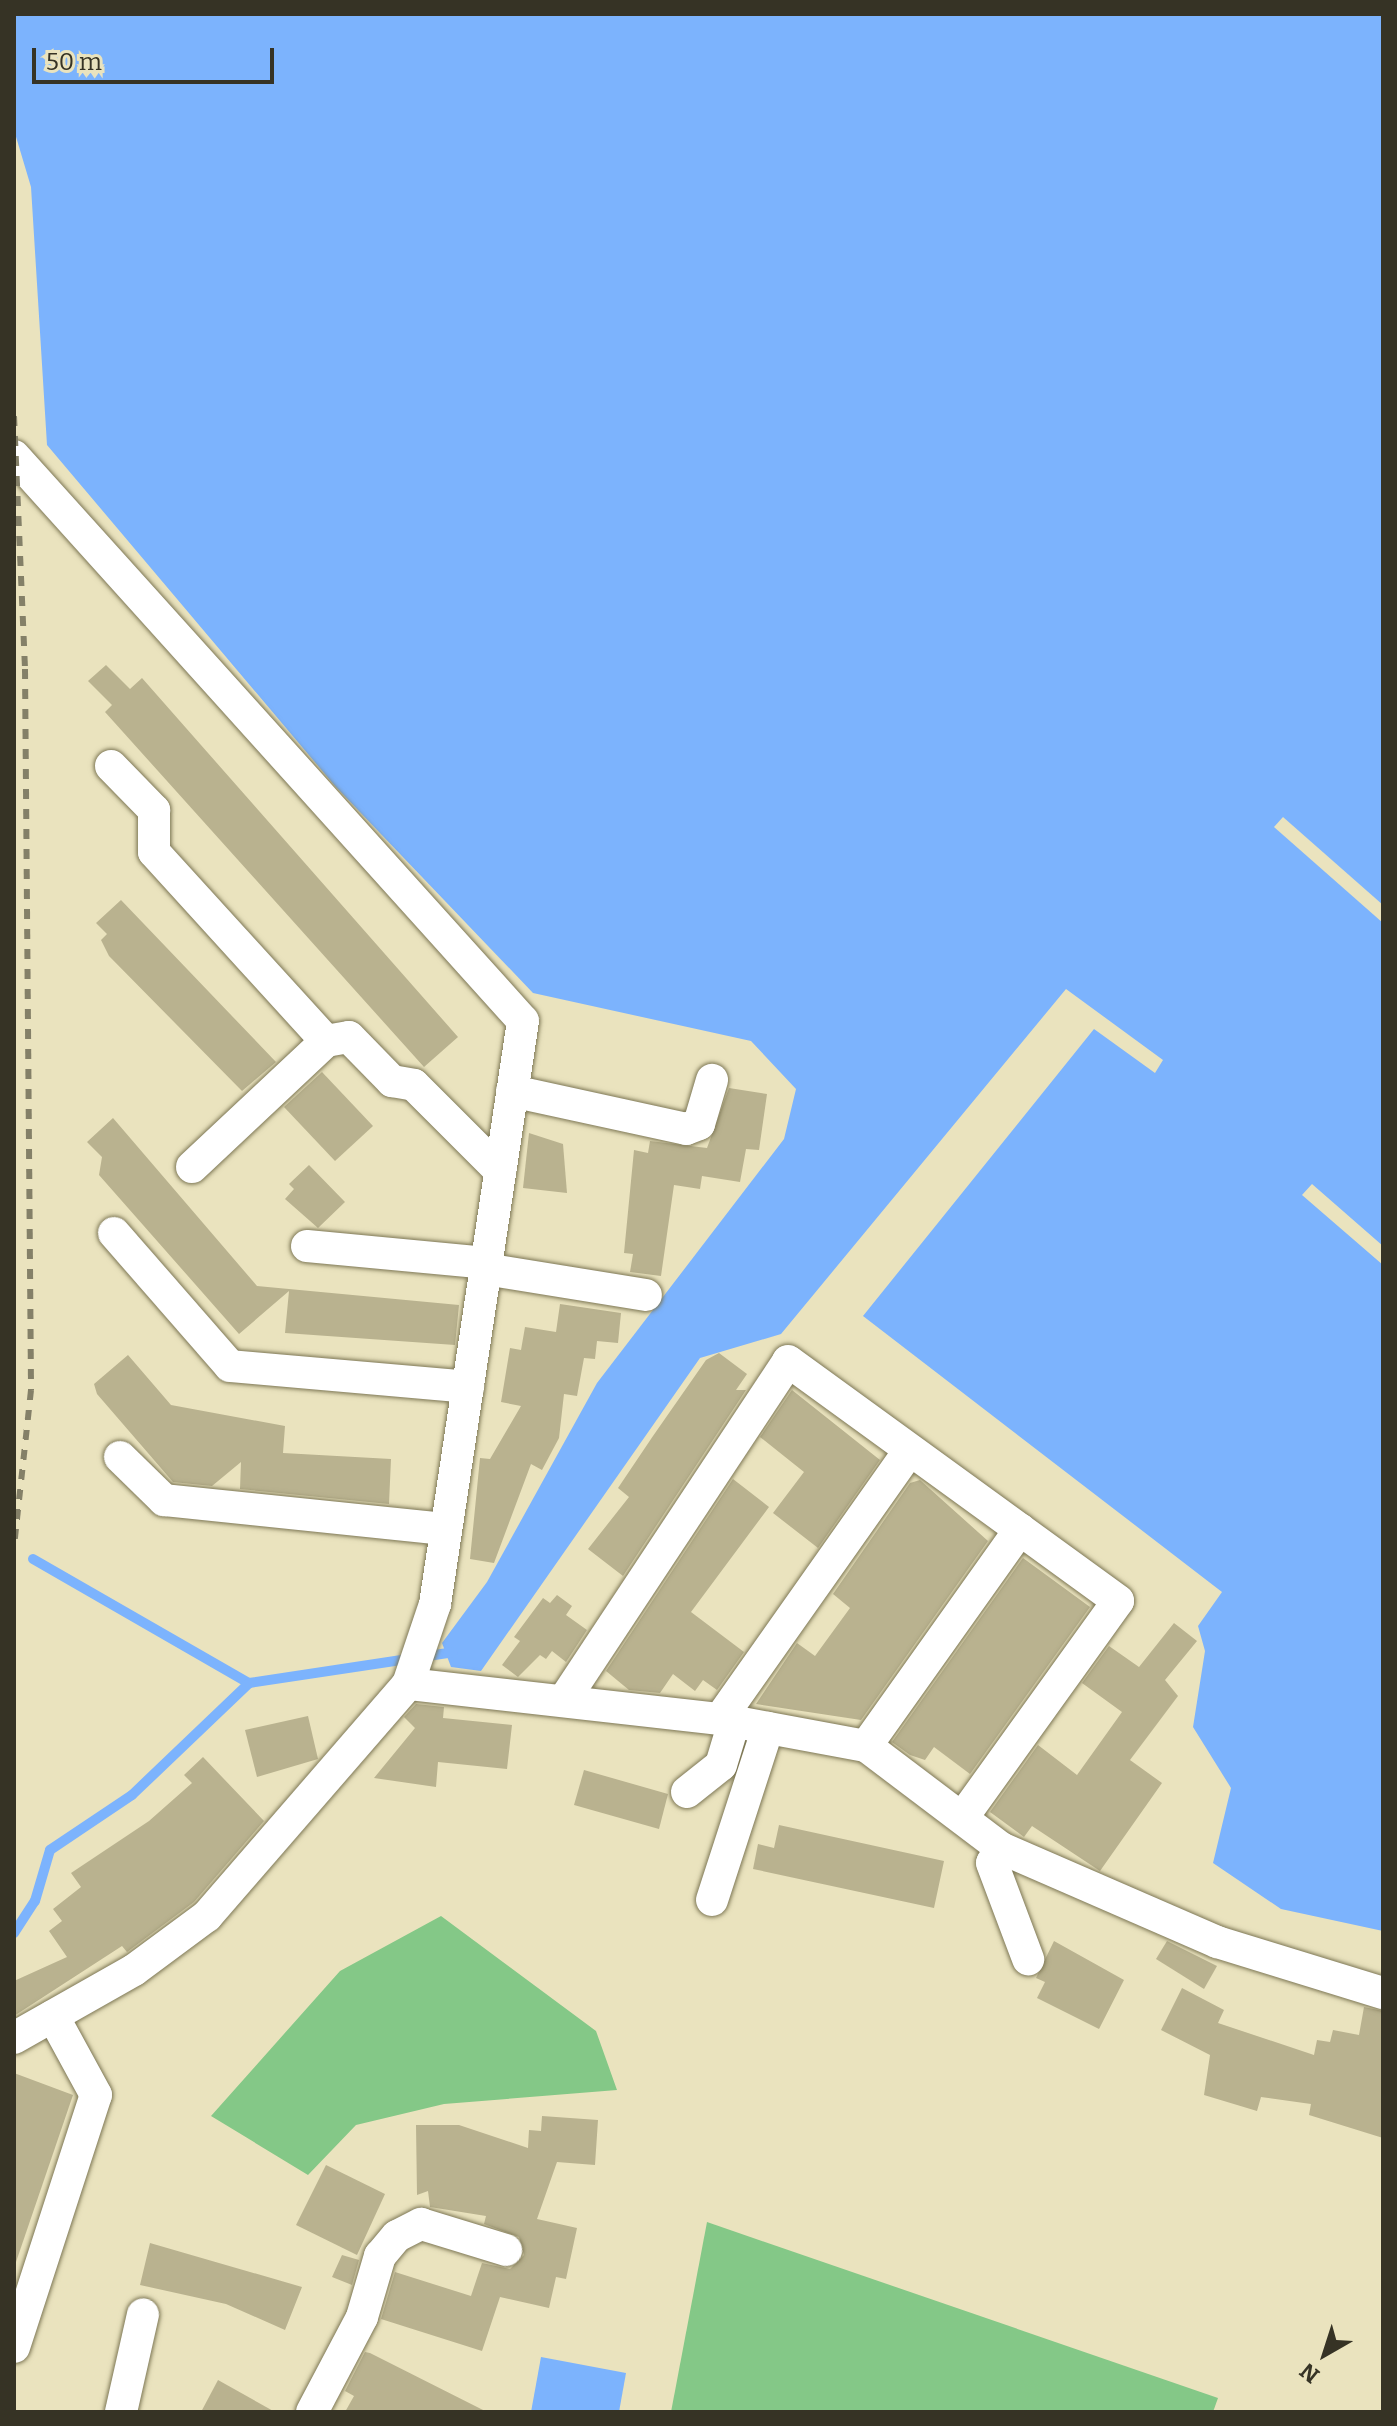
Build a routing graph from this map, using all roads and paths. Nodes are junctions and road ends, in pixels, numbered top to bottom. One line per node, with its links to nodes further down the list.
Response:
1 (14, 456): 5 (street)
2 (111, 766): 3 (street)
3 (326, 1041): 6 (street); 7 (street)
4 (712, 1080): 5 (street)
5 (512, 1091): 7 (street)
6 (192, 1167)
7 (500, 1171): 10 (street)
8 (114, 1233): 12 (street)
9 (307, 1246): 10 (street)
10 (486, 1266): 11 (street); 12 (street)
11 (646, 1295)
12 (468, 1387): 15 (street)
13 (910, 1450): 16 (street); 18 (street); 19 (street)
14 (120, 1457): 15 (street)
15 (446, 1529): 17 (street)
16 (1020, 1529): 21 (street); 23 (street)
17 (409, 1682): 18 (street); 28 (street)
18 (564, 1700): 19 (street)
19 (727, 1720): 20 (street); 22 (street)
20 (768, 1728): 21 (street); 25 (street)
21 (866, 1746): 23 (street)
22 (687, 1792)
23 (962, 1818): 24 (street)
24 (1001, 1848): 26 (street); 27 (street)
25 (712, 1900)
26 (1028, 1959)
27 (1383, 1993)
28 (53, 2016): 29 (street); 32 (street)
29 (14, 2038)
30 (506, 2250): 36 (street)
31 (143, 2314): 33 (street)
32 (14, 2347)
33 (121, 2412)
34 (134, 2412): 35 (street)
35 (144, 2412)
36 (312, 2412)

